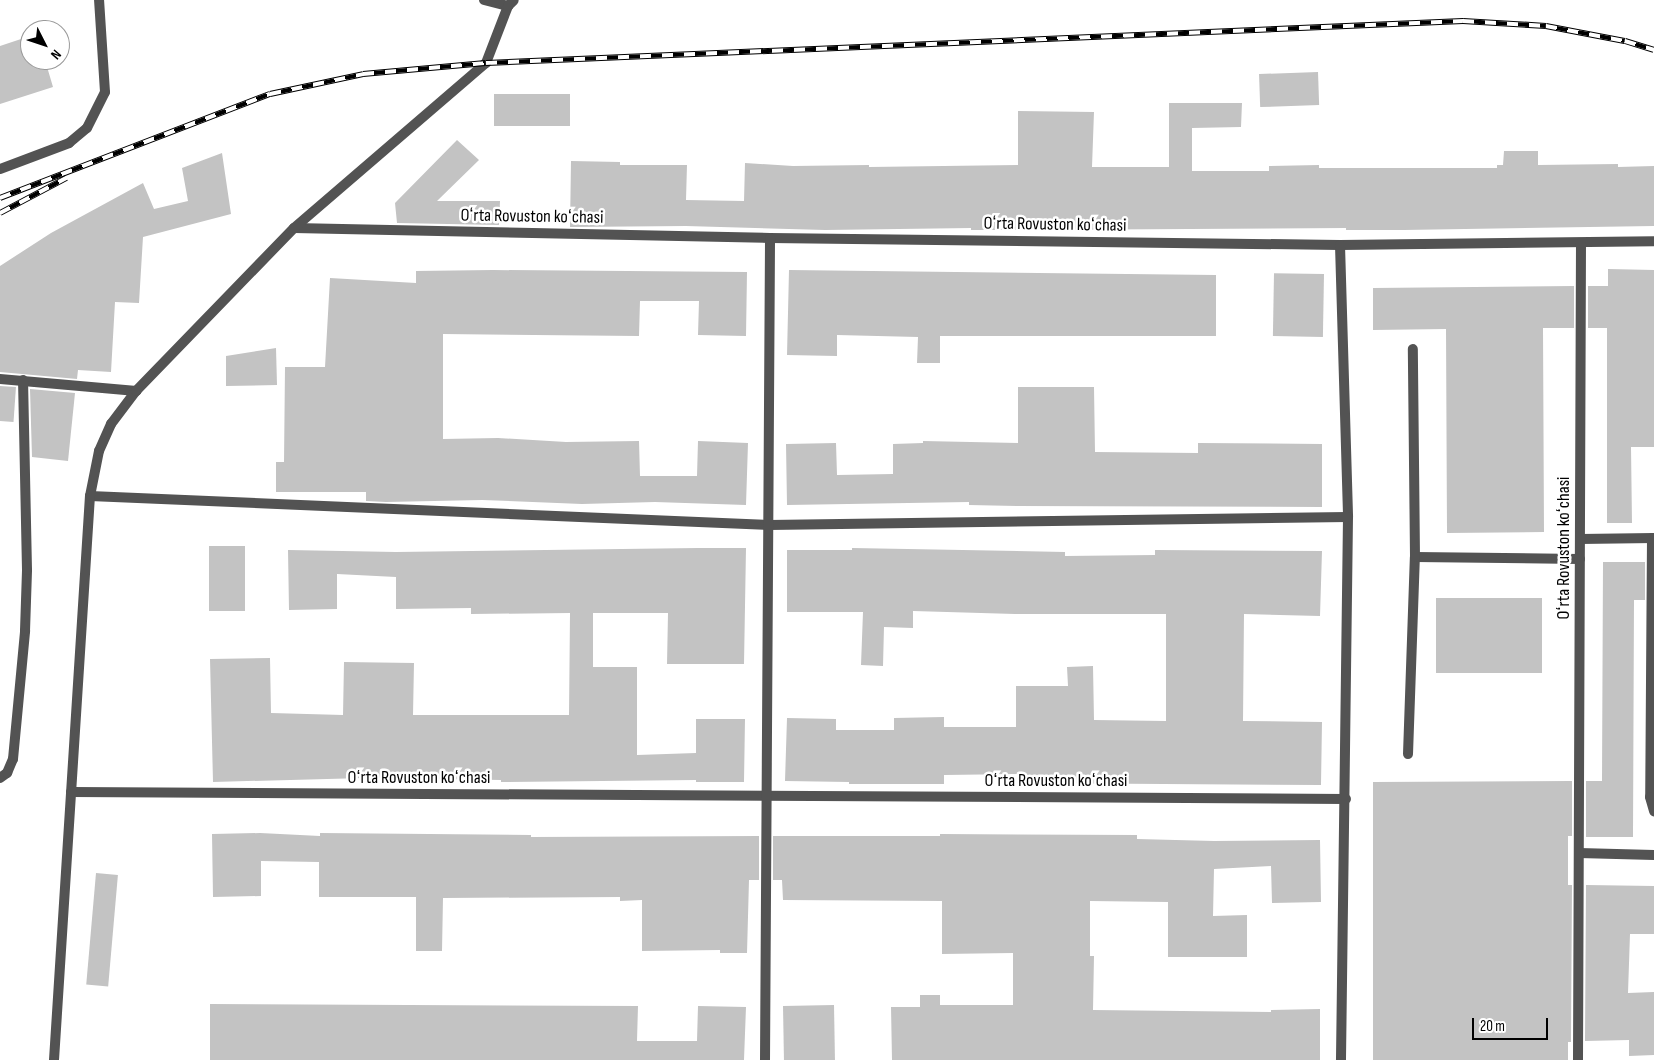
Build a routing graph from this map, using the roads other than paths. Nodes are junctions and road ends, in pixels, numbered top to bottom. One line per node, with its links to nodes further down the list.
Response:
1 (99, 0): 4 (street)
2 (484, 0): 3 (street)
3 (511, 3): 5 (street)
4 (0, 169)
5 (294, 228): 6 (street, Oʻrta Rovuston koʻchasi); 13 (street)
6 (770, 238): 9 (street, Oʻrta Rovuston koʻchasi); 16 (street)
7 (1654, 241): 8 (street, Oʻrta Rovuston koʻchasi)
8 (1580, 243): 9 (street, Oʻrta Rovuston koʻchasi); 18 (street, Oʻrta Rovuston koʻchasi)
9 (1340, 245): 15 (street)
10 (1413, 348): 19 (street)
11 (0, 379): 12 (street)
12 (22, 380): 13 (street); 22 (street)
13 (136, 391): 14 (street)
14 (90, 496): 16 (street); 23 (street)
15 (1348, 517): 16 (street); 25 (street)
16 (769, 525): 24 (street)
17 (1653, 538): 18 (street); 26 (street)
18 (1580, 539): 20 (street, Oʻrta Rovuston koʻchasi)
19 (1415, 557): 20 (street); 21 (street)
20 (1580, 559): 27 (street, Oʻrta Rovuston koʻchasi)
21 (1408, 754)
22 (0, 778)
23 (71, 792): 24 (street, Oʻrta Rovuston koʻchasi); 29 (street)
24 (767, 797): 25 (street, Oʻrta Rovuston koʻchasi); 30 (street)
25 (1346, 799): 31 (street)
26 (1654, 811)
27 (1579, 853): 28 (street); 32 (street, Oʻrta Rovuston koʻchasi)
28 (1654, 855)
29 (54, 1060)
30 (765, 1060)
31 (1341, 1060)
32 (1578, 1060)

